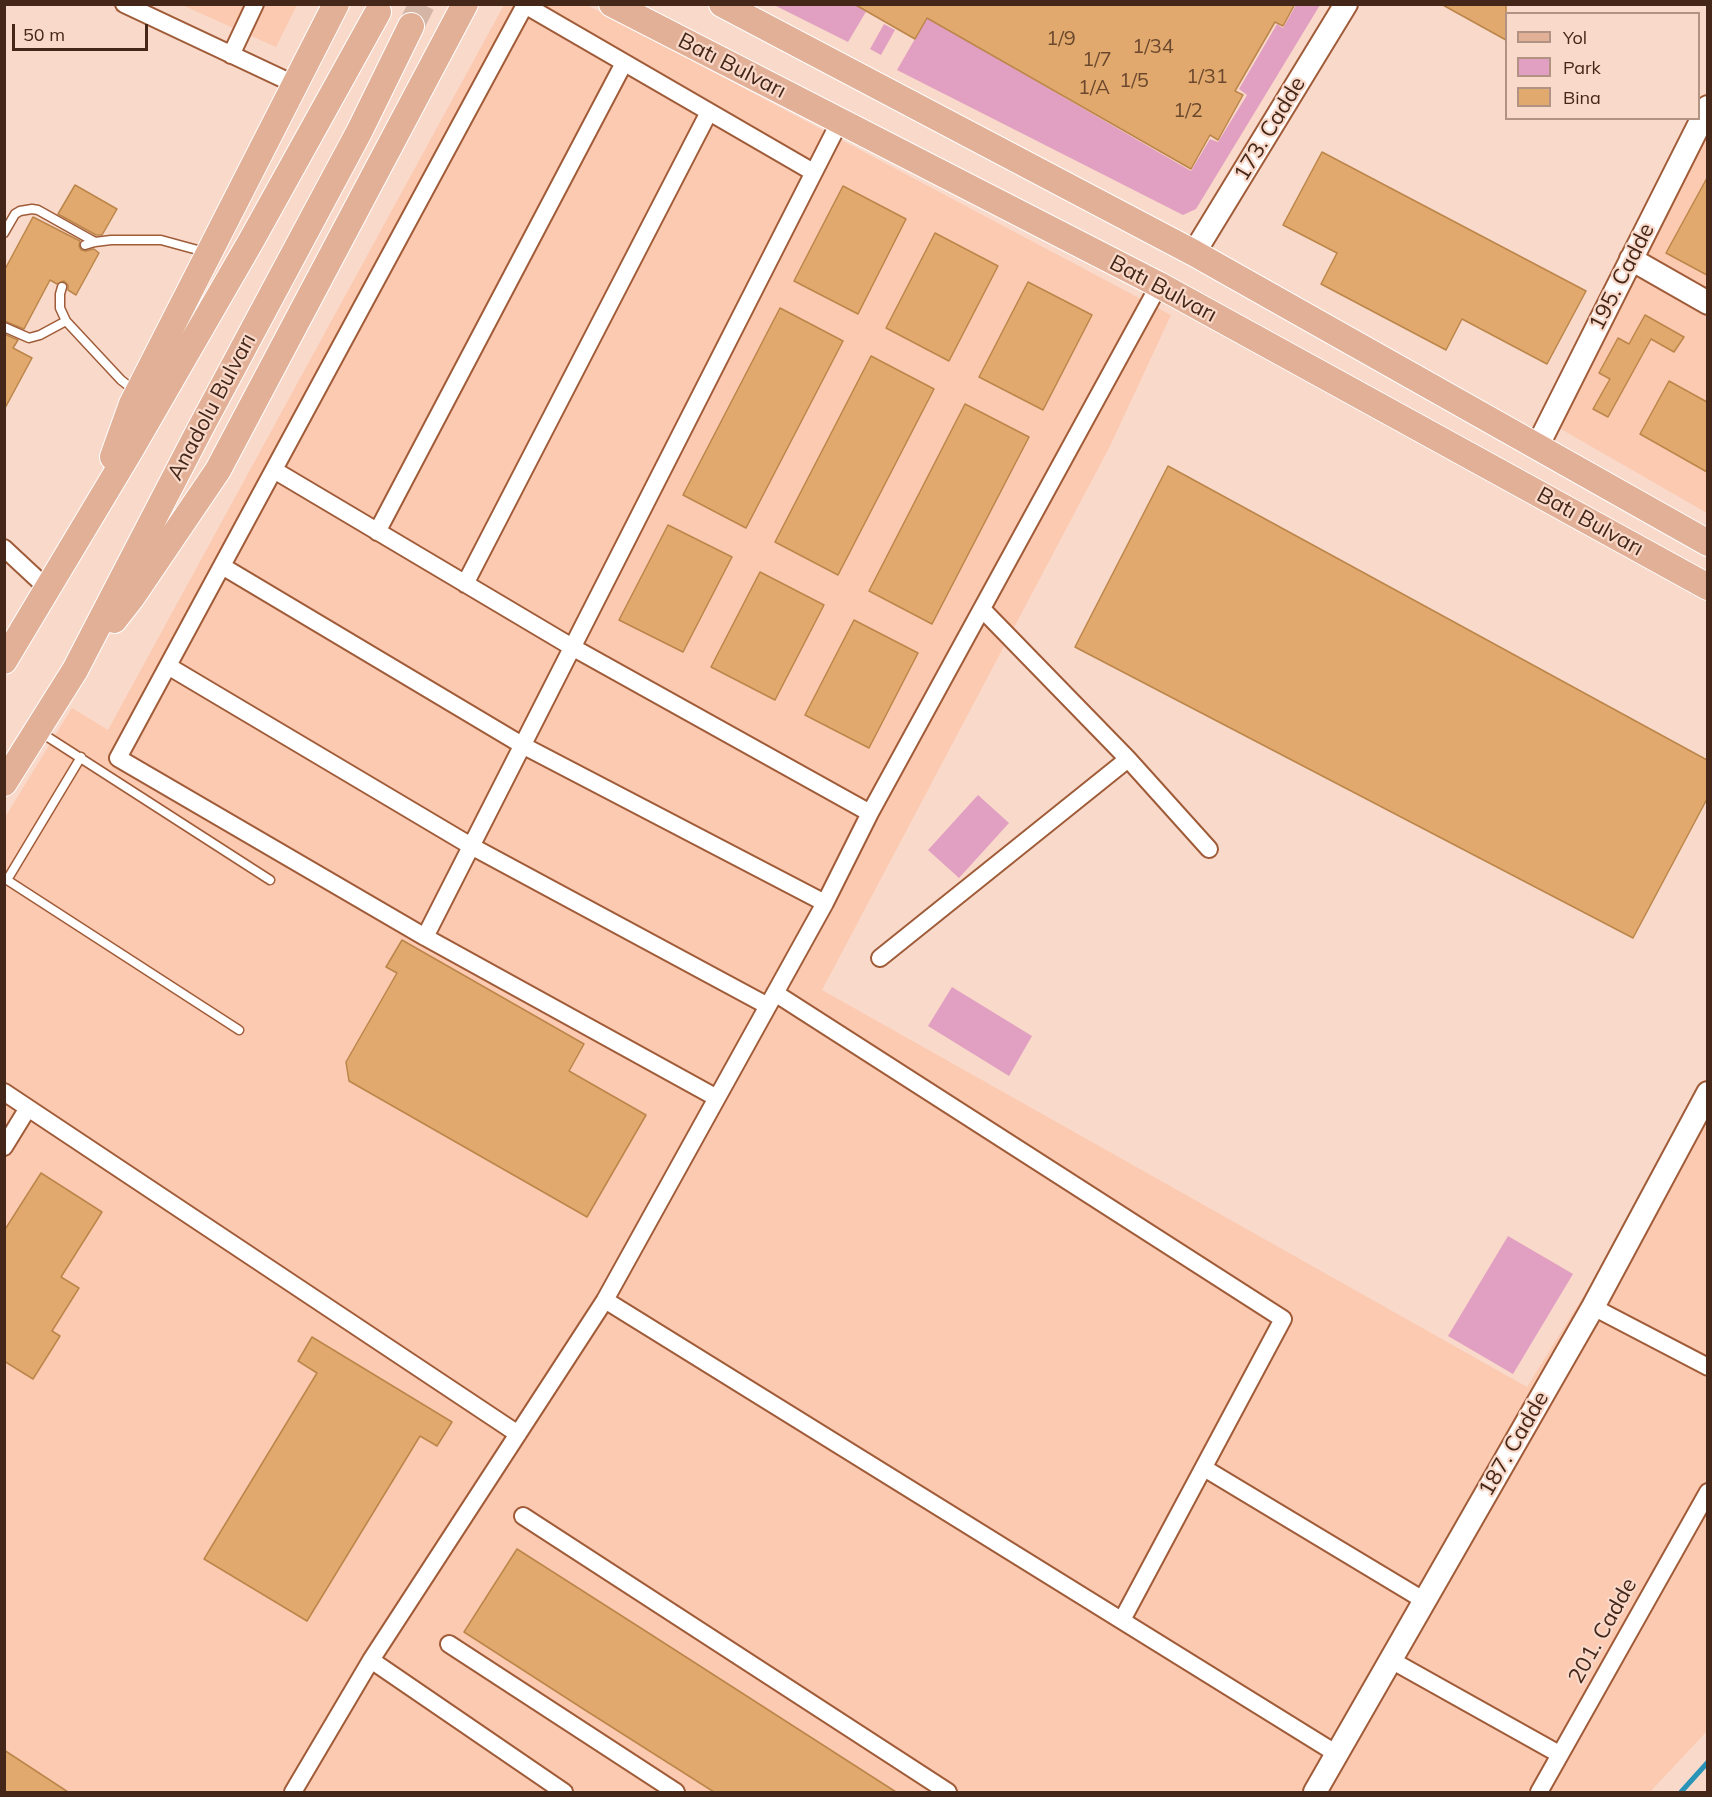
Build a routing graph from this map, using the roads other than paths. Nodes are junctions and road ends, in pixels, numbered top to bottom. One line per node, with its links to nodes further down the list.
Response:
1 (124, 4): 10 (street)
2 (255, 4): 10 (street)
3 (336, 4): 12 (main road)
4 (612, 4): 15 (main road, Batı Bulvarı)
5 (722, 4): 21 (main road, Batı Bulvarı)
6 (1346, 4): 21 (main road, 173. Cadde)
7 (462, 8): 43 (main road)
8 (378, 12): 31 (main road)
9 (411, 26): 43 (main road, Anadolu Bulvarı)
10 (231, 55): 12 (street)
11 (624, 63): 14 (street); 30 (street); 32 (street)
12 (294, 84): 20 (main road)
13 (1707, 107): 22 (main road, 195. Cadde)
14 (709, 112): 16 (street); 36 (street)
15 (840, 122): 16 (street); 23 (main road, Batı Bulvarı)
16 (813, 172): 40 (street)
17 (4, 233): 18 (lane)
18 (95, 242): 19 (lane); 20 (lane)
19 (85, 245)
20 (209, 253): 28 (main road)
21 (1194, 253): 29 (main road, Batı Bulvarı)
22 (1631, 259): 25 (main road); 29 (main road, 195. Cadde)
23 (1159, 285): 37 (main road, Batı Bulvarı); 39 (street)
24 (62, 286): 26 (lane)
25 (1707, 303)
26 (66, 321): 27 (lane); 28 (lane)
27 (4, 327)
28 (138, 393): 31 (main road)
29 (1537, 447): 33 (main road, Batı Bulvarı)
30 (274, 470): 32 (street); 35 (street)
31 (91, 517): 38 (main road)
32 (377, 532): 36 (street)
33 (1707, 543)
34 (4, 548): 38 (street)
35 (222, 566): 42 (street); 45 (street)
36 (465, 584): 40 (street)
37 (1707, 587)
38 (48, 589): 41 (main road)
39 (982, 609): 47 (street); 49 (street)
40 (572, 647): 45 (street); 49 (street)
41 (4, 661)
42 (168, 666): 50 (street); 55 (street)
43 (75, 670): 44 (main road, Anadolu Bulvarı)
44 (37, 730): 46 (lane); 48 (main road, Anadolu Bulvarı)
45 (522, 745): 50 (street); 54 (street)
46 (81, 757): 52 (lane); 53 (lane)
47 (1128, 759): 51 (street); 56 (street)
48 (4, 783)
49 (870, 813): 54 (street)
50 (471, 846): 55 (street); 57 (street)
51 (1209, 849)
52 (6, 879): 58 (lane)
53 (270, 880)
54 (825, 903): 57 (street)
55 (425, 938): 61 (street)
56 (880, 957)
57 (771, 1000): 61 (street); 68 (street)
58 (239, 1030)
59 (4, 1092): 62 (street)
60 (1707, 1093): 65 (main road, 187. Cadde)
61 (717, 1098): 64 (street)
62 (28, 1108): 63 (street); 67 (street)
63 (4, 1147)
64 (605, 1300): 67 (street); 72 (street)
65 (1593, 1307): 66 (street); 71 (main road, 187. Cadde)
66 (1707, 1367)
67 (518, 1434): 74 (street)
68 (1204, 1468): 71 (street); 72 (street)
69 (1707, 1492): 77 (street, 201. Cadde)
70 (523, 1516): 81 (street)
71 (1425, 1601): 75 (main road, 187. Cadde)
72 (1122, 1620): 76 (street)
73 (449, 1644): 80 (street)
74 (372, 1660): 78 (street); 79 (street)
75 (1391, 1660): 76 (main road, 187. Cadde); 77 (street)
76 (1337, 1754): 82 (main road, 187. Cadde)
77 (1559, 1755): 83 (street, 201. Cadde)
78 (294, 1792)
79 (564, 1792)
80 (676, 1792)
81 (948, 1792)
82 (1315, 1792)
83 (1539, 1792)

